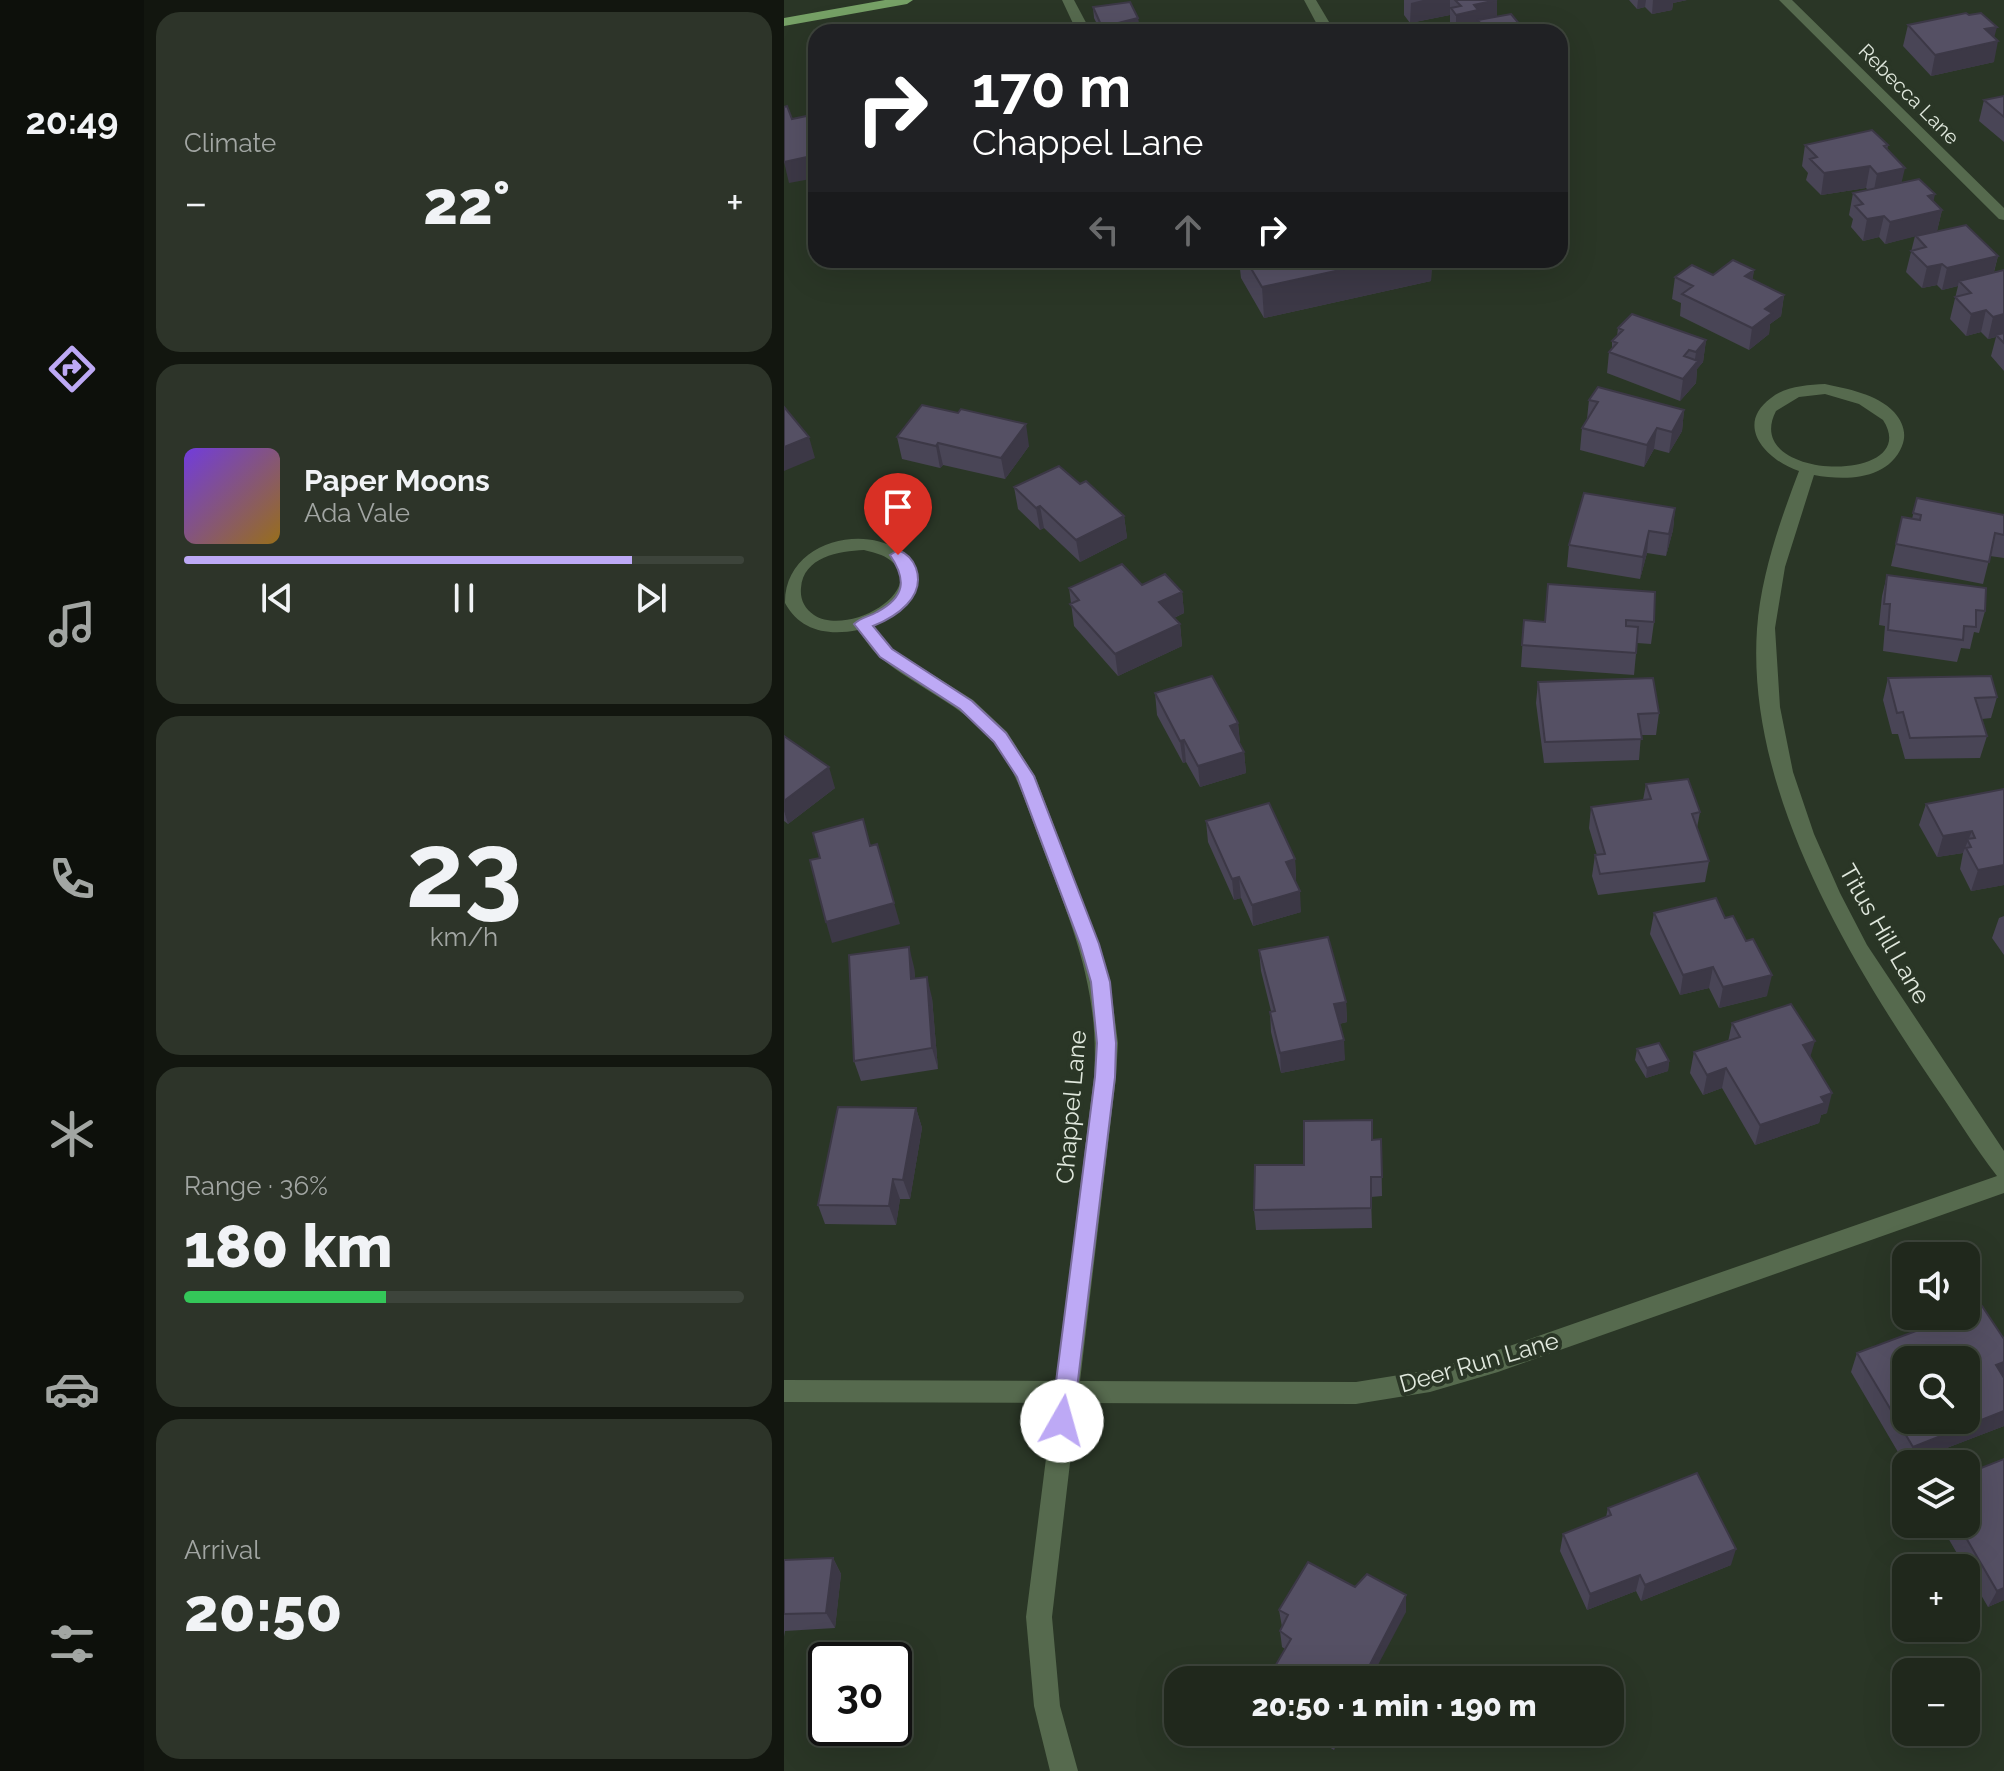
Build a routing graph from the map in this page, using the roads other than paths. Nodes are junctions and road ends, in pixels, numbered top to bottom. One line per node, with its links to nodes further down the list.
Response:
1 (907, 0): 5 (main road)
2 (1068, 0): 6 (street)
3 (1310, 0): 7 (street)
4 (1785, 0): 8 (street, Rebecca Lane)
5 (784, 22)
6 (1080, 24)
7 (1324, 24)
8 (2004, 216)
9 (1808, 470): 9 (street); 11 (street, Titus Hill Lane)
10 (863, 624): 10 (street); 14 (street, Chappel Lane)
11 (2004, 1169)
12 (2004, 1183): 14 (street, Deer Run Lane)
13 (784, 1391): 14 (street, Deer Run Lane)
14 (1065, 1392): 15 (street, Chappel Lane)
15 (1064, 1771)

